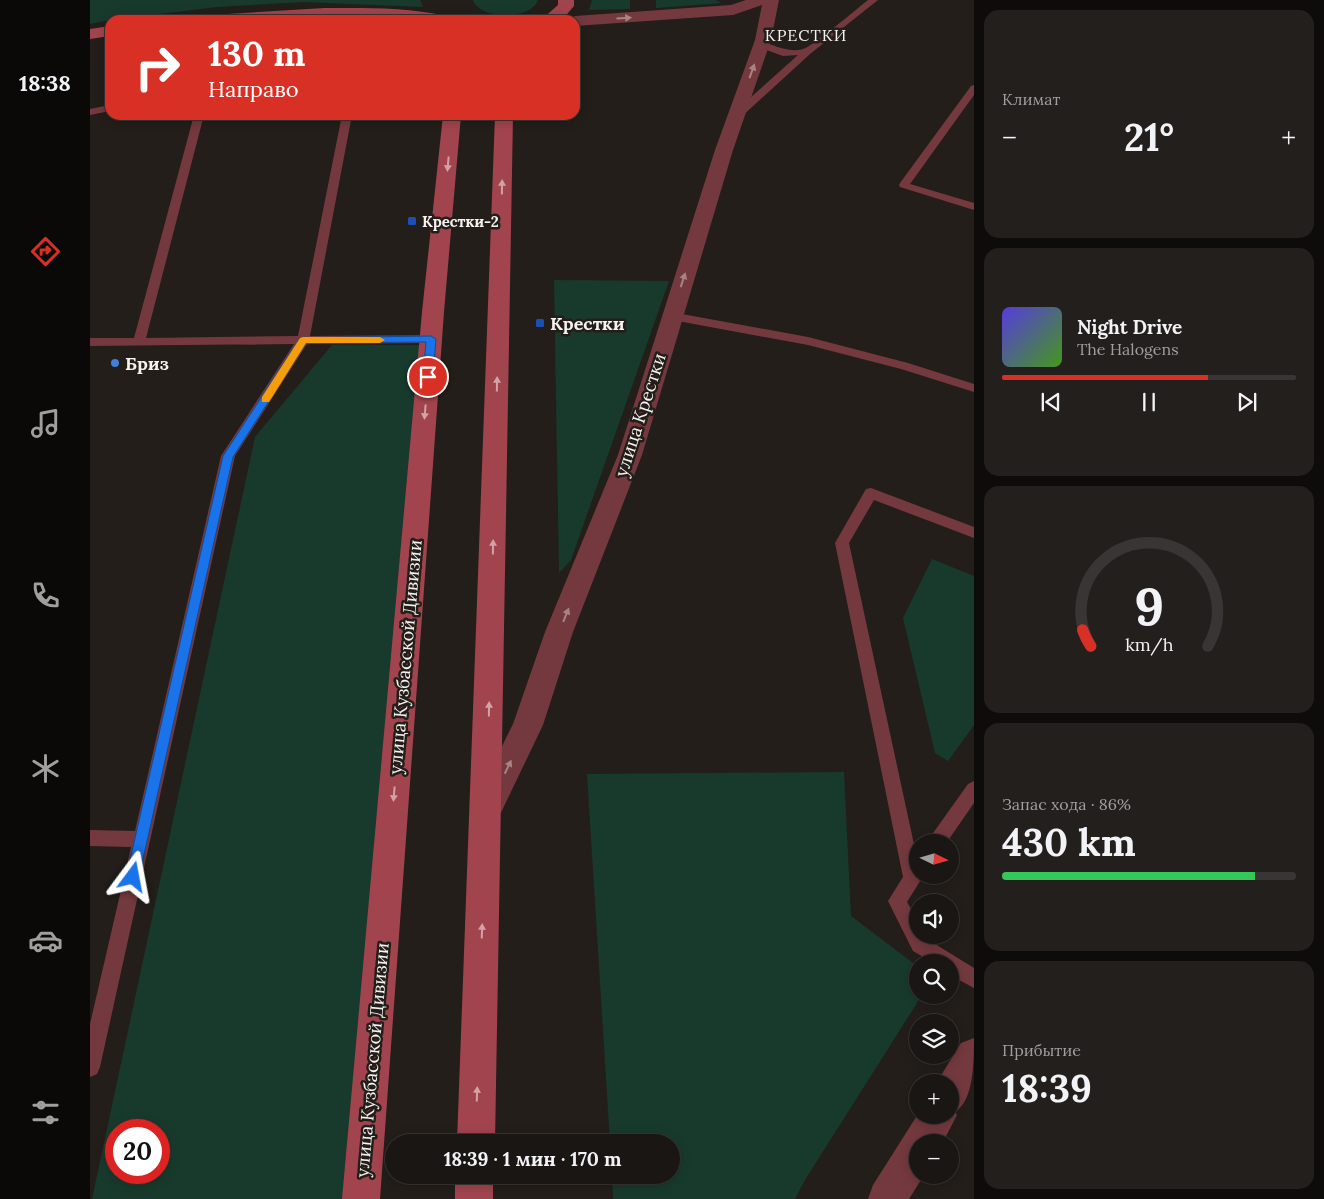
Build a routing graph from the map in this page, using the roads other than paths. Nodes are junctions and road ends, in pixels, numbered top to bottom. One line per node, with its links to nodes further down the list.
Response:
1 (566, 0): 6 (street)
2 (874, 0): 11 (lane)
3 (764, 2): 7 (street, one-way to 3); 10 (street, улица Крестки)
4 (441, 13): 5 (street)
5 (278, 15)
6 (558, 15)
7 (580, 21)
8 (105, 32): 9 (street)
9 (90, 34)
10 (761, 45): 11 (lane); 15 (street, улица Крестки, one-way to 10)
11 (807, 52): 15 (lane)
12 (974, 88): 20 (lane)
13 (105, 109): 14 (lane)
14 (90, 112)
15 (735, 117): 21 (street, улица Крестки, one-way to 15)
16 (198, 120): 24 (lane)
17 (345, 120): 23 (lane)
18 (452, 120): 22 (street, улица Кузбасской Дивизии, one-way to 22)
19 (504, 120): 29 (street, one-way to 19)
20 (974, 207)
21 (671, 316): 26 (lane); 29 (street, улица Крестки, one-way to 21)
22 (431, 339): 23 (lane); 44 (street, улица Кузбасской Дивизии, one-way to 44)
23 (303, 340): 24 (lane); 32 (lane)
24 (139, 341): 25 (lane)
25 (90, 342)
26 (974, 388)
27 (974, 533): 33 (lane)
28 (974, 789): 30 (lane)
29 (486, 810): 41 (street, one-way to 29)
30 (943, 834)
31 (90, 838): 32 (lane)
32 (141, 839): 39 (lane)
33 (909, 848)
34 (909, 883): 35 (lane)
35 (934, 954)
36 (959, 969): 37 (lane)
37 (974, 979)
38 (974, 1056): 40 (street)
39 (90, 1067)
40 (959, 1081)
41 (476, 1134)
42 (909, 1164): 46 (street)
43 (474, 1184): 45 (street)
44 (361, 1199)
45 (474, 1199)
46 (887, 1199)

